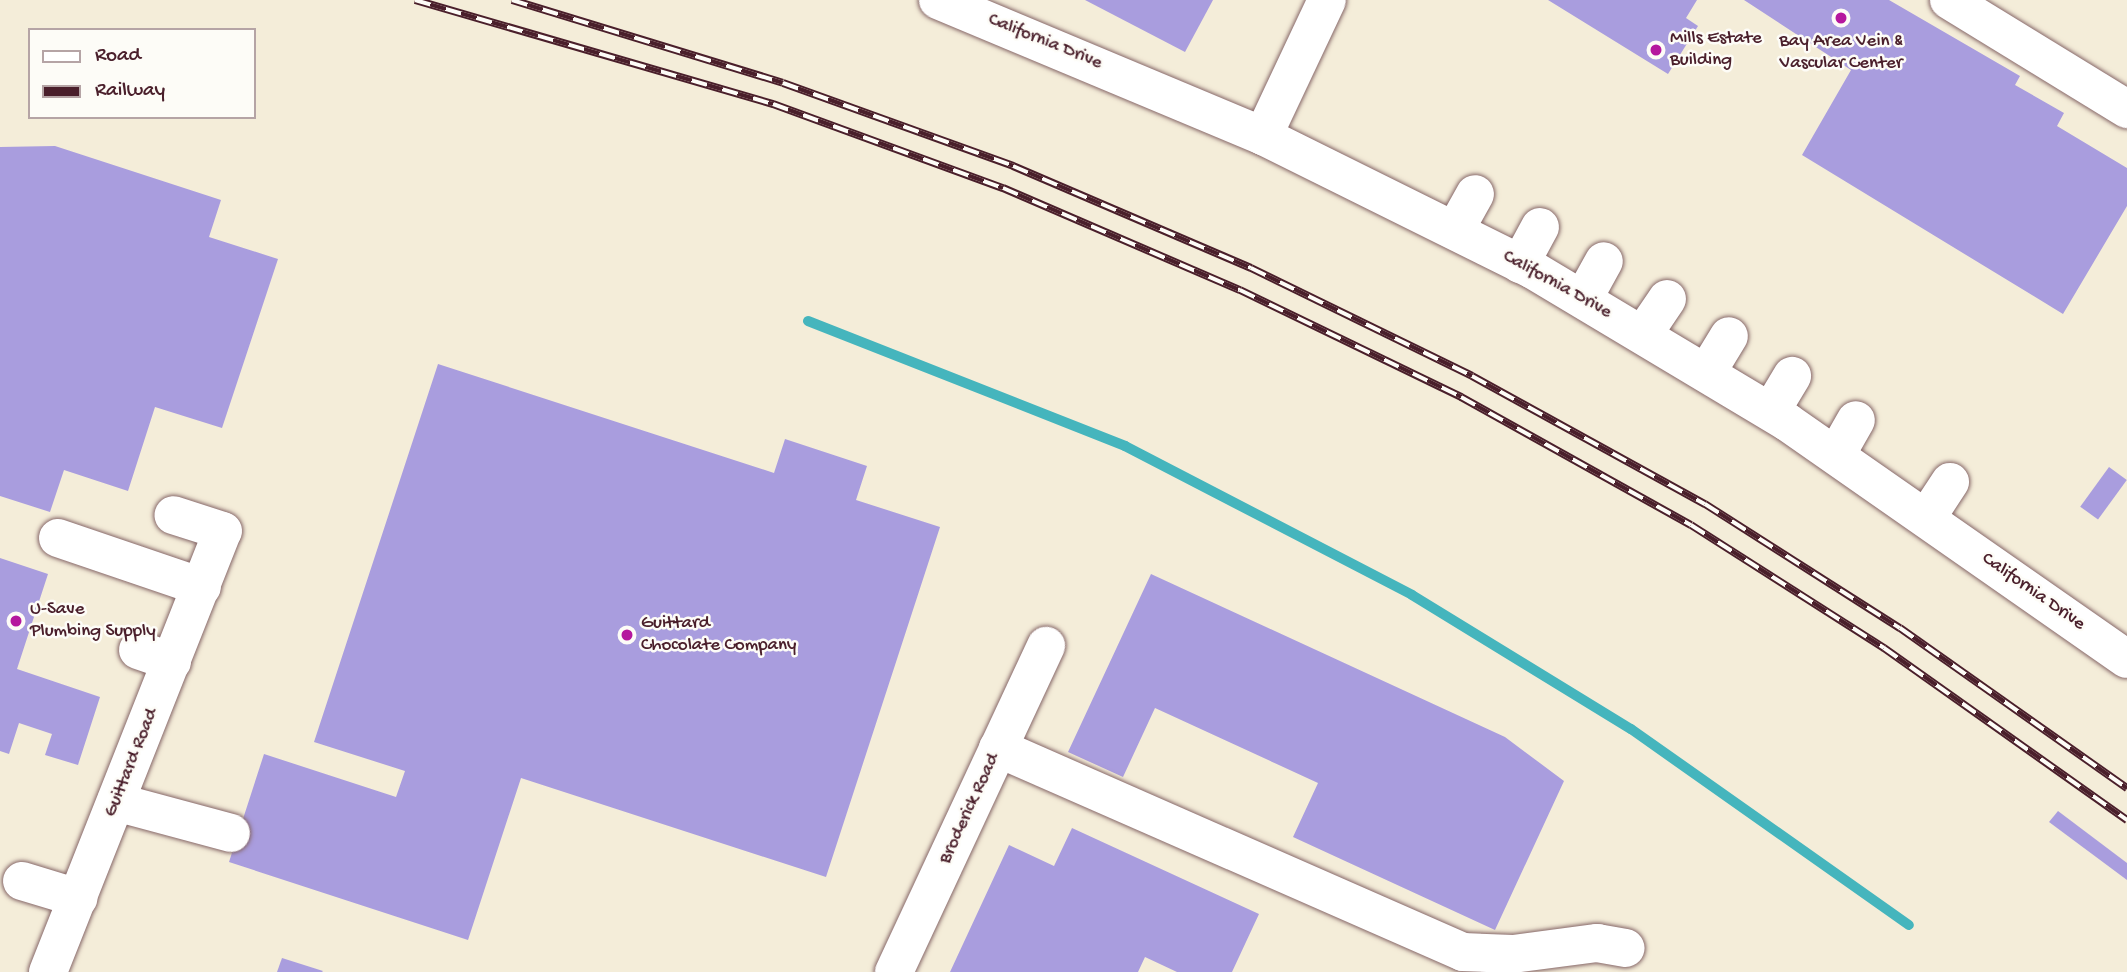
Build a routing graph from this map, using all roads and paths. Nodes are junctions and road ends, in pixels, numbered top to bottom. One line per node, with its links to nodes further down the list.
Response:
1 (938, 0): 5 (street, California Drive)
2 (1327, 0): 5 (street)
3 (1949, 0): 4 (street)
4 (2127, 109)
5 (1263, 136): 8 (street, California Drive)
6 (1475, 194): 8 (street)
7 (1540, 228): 10 (street)
8 (1455, 230): 10 (street, California Drive)
9 (1604, 261): 11 (street)
10 (1520, 264): 11 (street, California Drive)
11 (1583, 299): 13 (street, California Drive)
12 (1667, 299): 13 (street)
13 (1644, 333): 15 (street, California Drive)
14 (1728, 335): 15 (street)
15 (1707, 372): 17 (street, California Drive)
16 (1792, 376): 17 (street)
17 (1771, 411): 19 (street, California Drive)
18 (1856, 420): 19 (street)
19 (1836, 455): 22 (street, California Drive)
20 (1950, 482): 22 (street)
21 (173, 515): 24 (street)
22 (1927, 517): 26 (street, California Drive)
23 (58, 538): 24 (street)
24 (209, 570): 28 (street, Guittard Road)
25 (1046, 646): 27 (street, Broderick Road)
26 (2127, 659)
27 (998, 748): 32 (street); 34 (street, Broderick Road)
28 (116, 802): 29 (street); 31 (street, Guittard Road)
29 (231, 833)
30 (22, 881): 31 (street)
31 (78, 898): 33 (street, Guittard Road)
32 (1626, 948)
33 (48, 972)
34 (894, 972)

